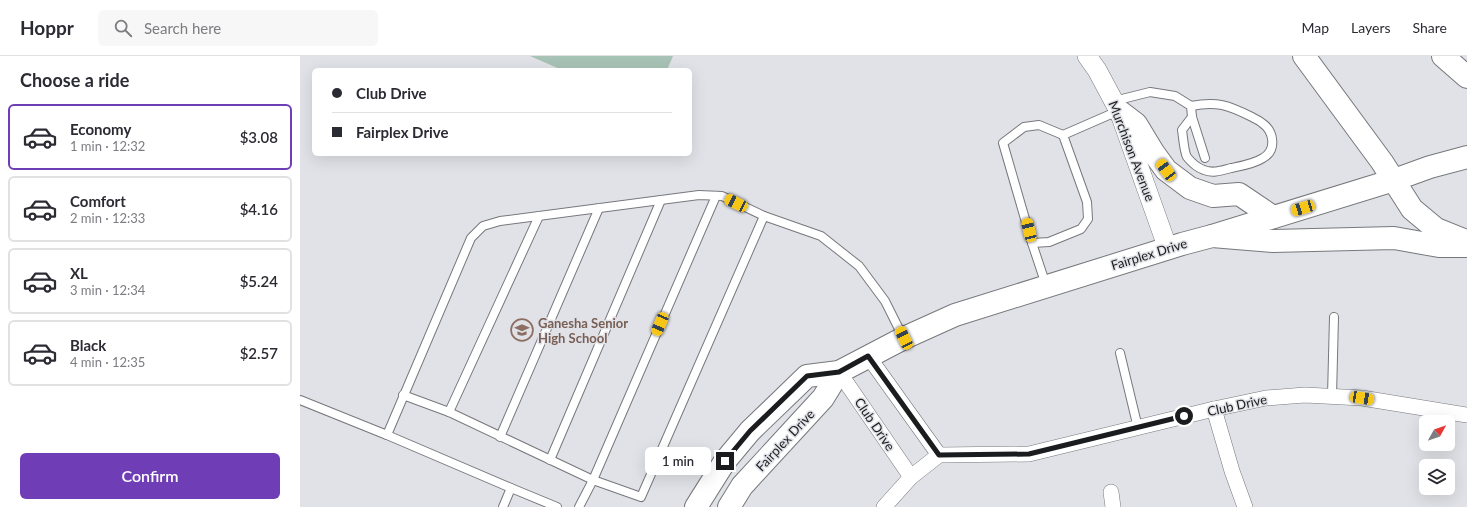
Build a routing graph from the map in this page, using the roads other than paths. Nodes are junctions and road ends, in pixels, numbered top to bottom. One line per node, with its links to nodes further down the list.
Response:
1 (1087, 56): 5 (street, Murchison Avenue)
2 (1304, 56): 11 (main road)
3 (1443, 56): 4 (main road)
4 (1467, 77)
5 (1116, 106): 6 (lane); 8 (lane); 17 (main road); 22 (street, Murchison Avenue)
6 (1190, 106): 7 (lane); 7 (lane)
7 (1192, 117): 10 (lane)
8 (1063, 135): 20 (lane); 20 (lane)
9 (1467, 157): 11 (main road, Fairplex Drive)
10 (1205, 158)
11 (1394, 180): 17 (main road, Fairplex Drive); 19 (main road)
12 (716, 196): 13 (lane); 16 (lane); 41 (lane)
13 (661, 200): 14 (lane); 39 (lane)
14 (599, 208): 15 (lane); 37 (lane)
15 (539, 216): 29 (lane); 33 (lane)
16 (764, 216): 25 (lane); 41 (lane)
17 (1273, 217): 18 (main road, Fairplex Drive)
18 (1212, 236): 21 (main road); 22 (main road, Fairplex Drive)
19 (1467, 242)
20 (1032, 243): 23 (lane)
21 (1467, 246)
22 (1168, 249): 23 (main road, Fairplex Drive)
23 (1046, 285): 25 (main road, Fairplex Drive)
24 (1334, 317): 30 (lane)
25 (904, 338): 27 (main road, Fairplex Drive)
26 (1120, 353): 35 (lane)
27 (868, 356): 28 (main road, Fairplex Drive); 38 (street)
28 (839, 372): 40 (street, Club Drive); 47 (main road, Fairplex Drive); 48 (main road, Fairplex Drive)
29 (403, 395): 33 (lane); 36 (lane)
30 (1332, 396): 32 (street, Club Drive); 34 (street, Club Drive)
31 (300, 400): 36 (lane)
32 (1214, 409): 35 (street, Club Drive); 51 (street)
33 (449, 412): 37 (lane)
34 (1467, 416)
35 (1138, 428): 38 (street, Club Drive)
36 (387, 435): 42 (lane)
37 (500, 437): 39 (lane)
38 (939, 455): 40 (street)
39 (550, 460): 41 (lane)
40 (911, 477): 49 (street)
41 (593, 480): 46 (lane)
42 (511, 488): 44 (lane); 45 (lane)
43 (1111, 492): 50 (street)
44 (503, 507)
45 (557, 507)
46 (580, 507)
47 (696, 507)
48 (729, 507)
49 (884, 507)
50 (1114, 507)
51 (1245, 507)

